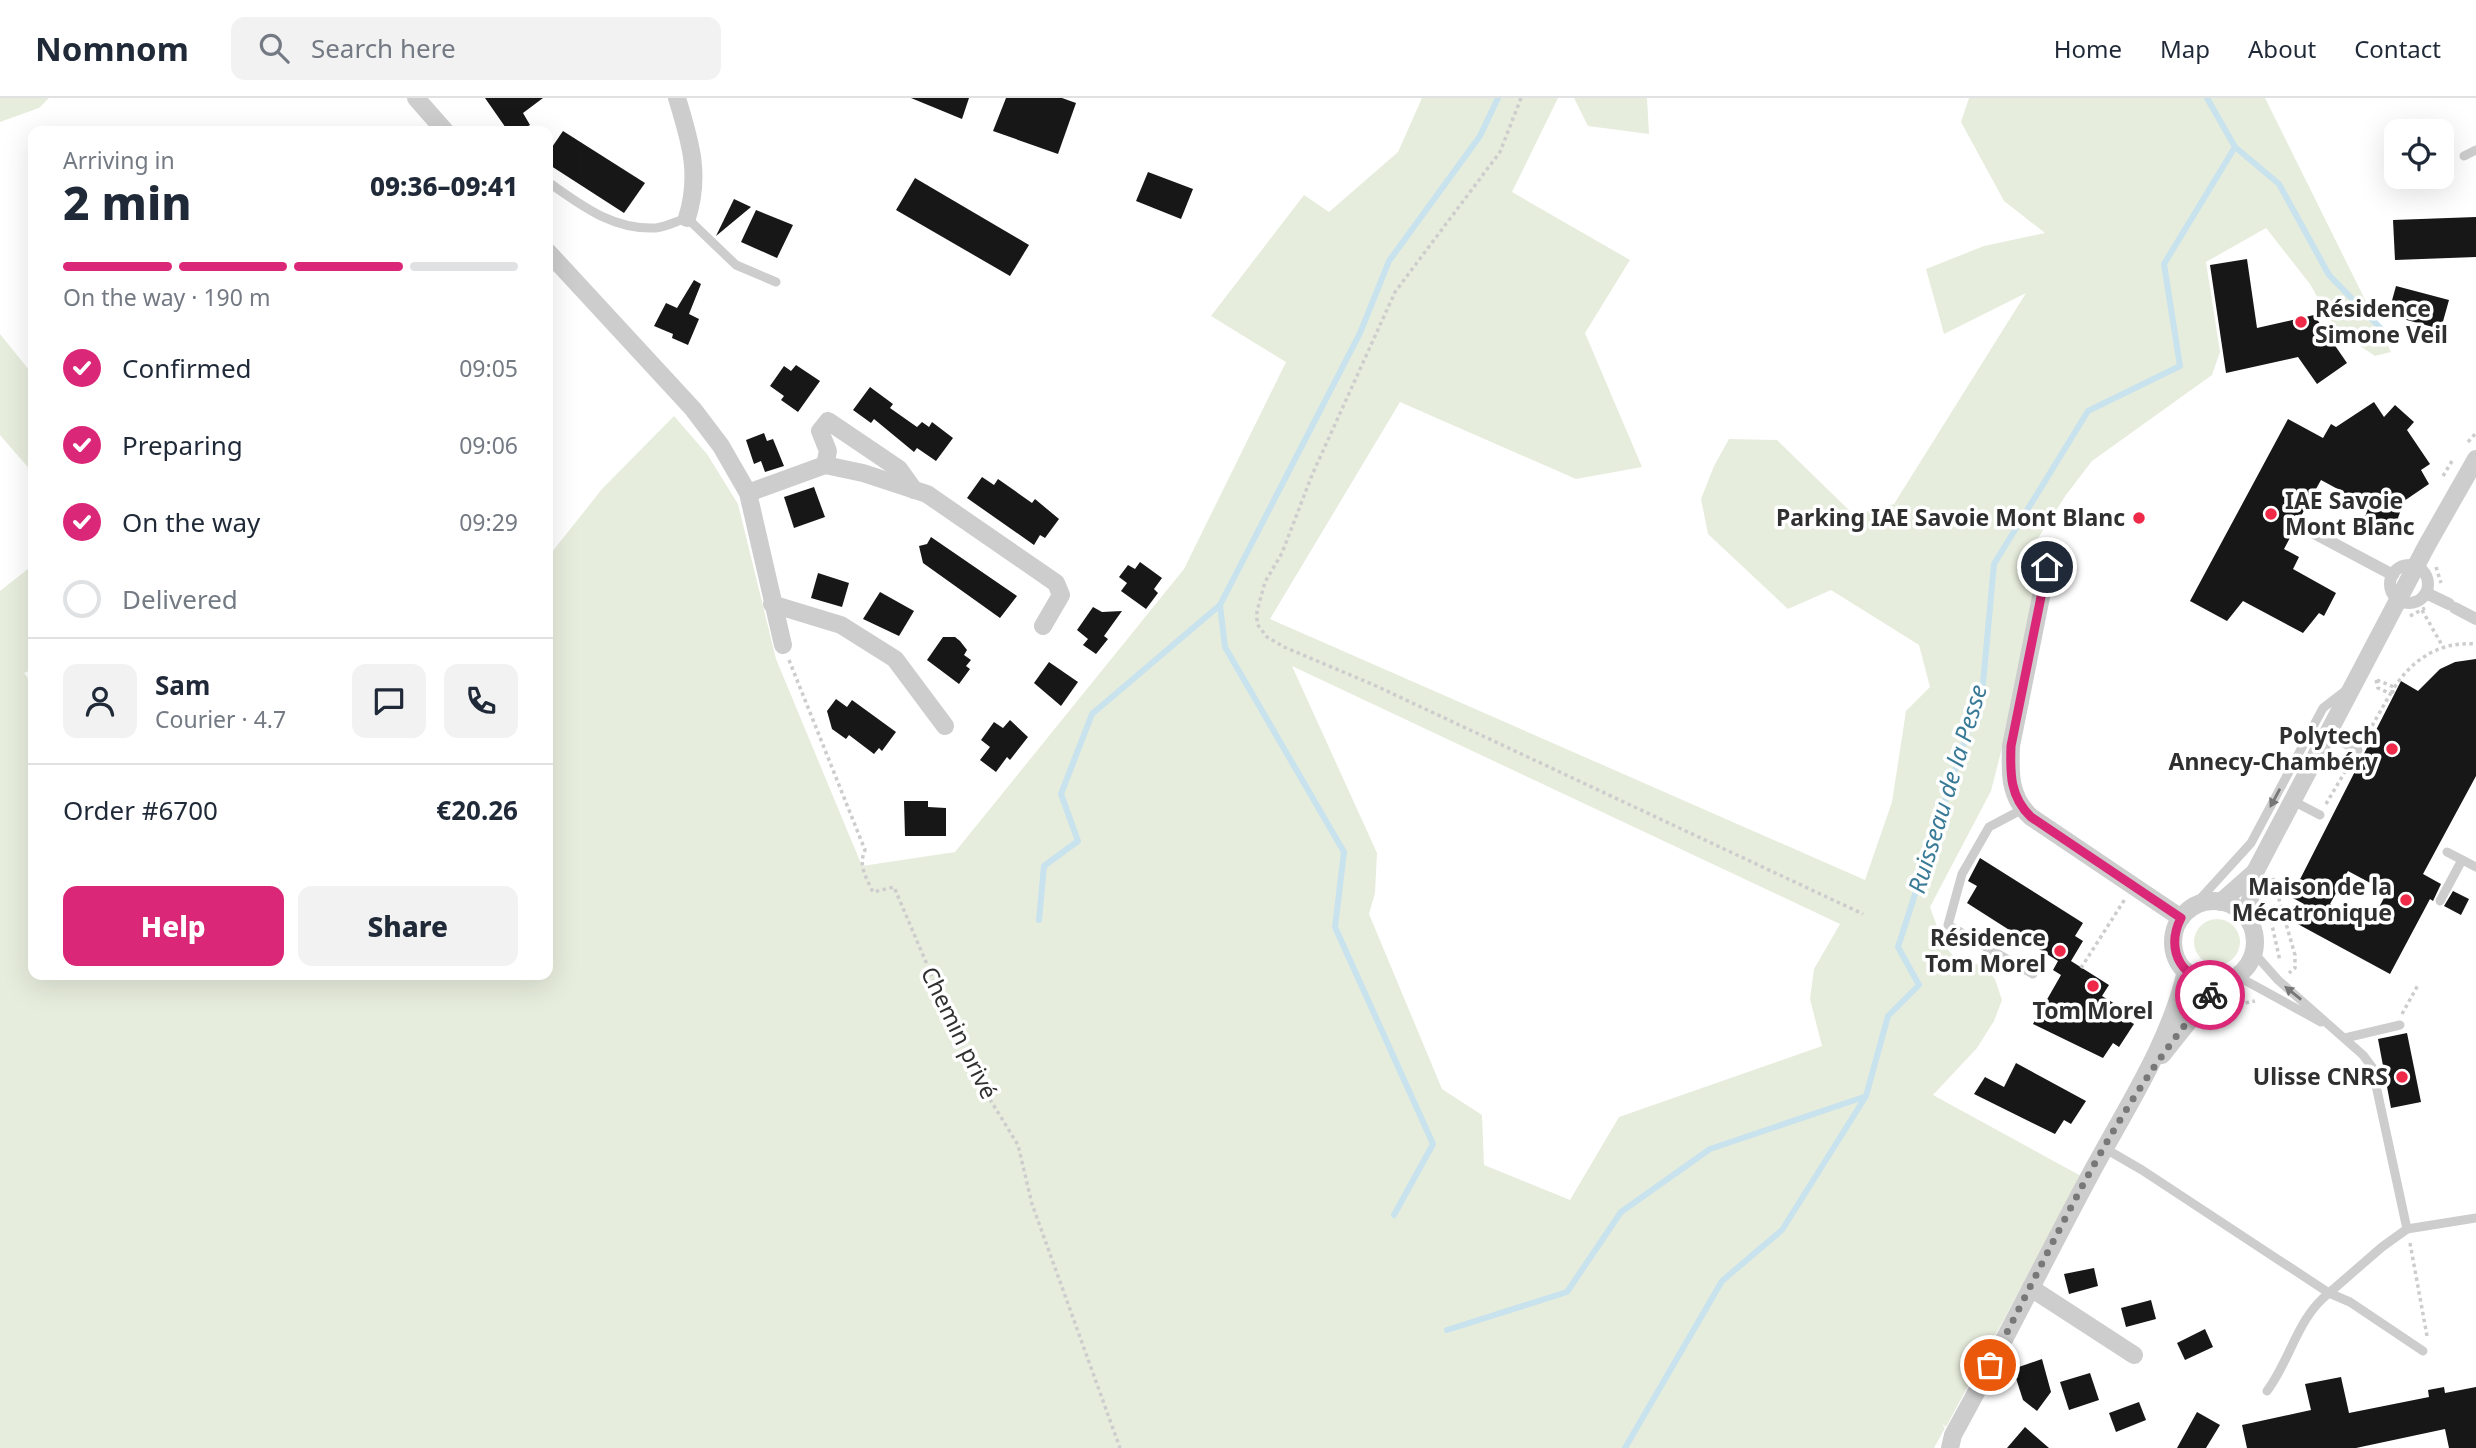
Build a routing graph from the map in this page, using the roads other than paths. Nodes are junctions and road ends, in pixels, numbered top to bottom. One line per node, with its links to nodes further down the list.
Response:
1 (416, 98): 3 (street)
2 (677, 98): 7 (street)
3 (441, 126)
4 (2476, 150): 5 (lane)
5 (2464, 156)
6 (553, 186): 7 (lane)
7 (687, 218): 9 (lane)
8 (553, 257): 13 (street)
9 (776, 282)
10 (2476, 459): 15 (street)
11 (825, 465): 12 (street); 12 (street); 13 (street)
12 (914, 490): 22 (street)
13 (748, 493): 20 (street)
14 (2297, 524): 17 (street)
15 (2416, 566): 17 (street); 18 (street); 19 (street)
16 (2047, 567): 29 (street)
17 (2393, 575): 19 (street)
18 (2426, 593): 19 (street); 21 (street)
19 (2398, 600): 24 (street)
20 (772, 604): 23 (street); 25 (street)
21 (2476, 619)
22 (1043, 626)
23 (783, 645)
24 (2354, 684): 26 (street); 37 (lane, one-way to 37)
25 (945, 726)
26 (2328, 736): 27 (lane); 28 (street)
27 (2358, 750)
28 (2293, 801): 30 (lane); 34 (street)
29 (2023, 809): 37 (street); 41 (lane)
30 (2320, 815)
31 (2447, 852): 32 (lane)
32 (2462, 860): 33 (lane); 35 (lane)
33 (2476, 867)
34 (2264, 874): 36 (street); 38 (street)
35 (2440, 901)
36 (2221, 902): 37 (street); 38 (street)
37 (2185, 914): 40 (street)
38 (2247, 917): 39 (street)
39 (2254, 953): 42 (street); 44 (lane, one-way to 39)
40 (2186, 971): 42 (street); 46 (street)
41 (2033, 974)
42 (2229, 979): 44 (lane); 46 (street)
43 (2398, 1026): 45 (lane)
44 (2336, 1030): 45 (lane)
45 (2344, 1038): 49 (lane)
46 (2143, 1080): 47 (street)
47 (2104, 1148): 50 (street); 51 (lane)
48 (2476, 1218): 49 (lane)
49 (2407, 1229): 51 (lane)
50 (2031, 1288): 53 (street); 55 (street)
51 (2329, 1293): 52 (lane); 54 (lane)
52 (2426, 1348)
53 (2134, 1354)
54 (2267, 1391)
55 (1950, 1448)

